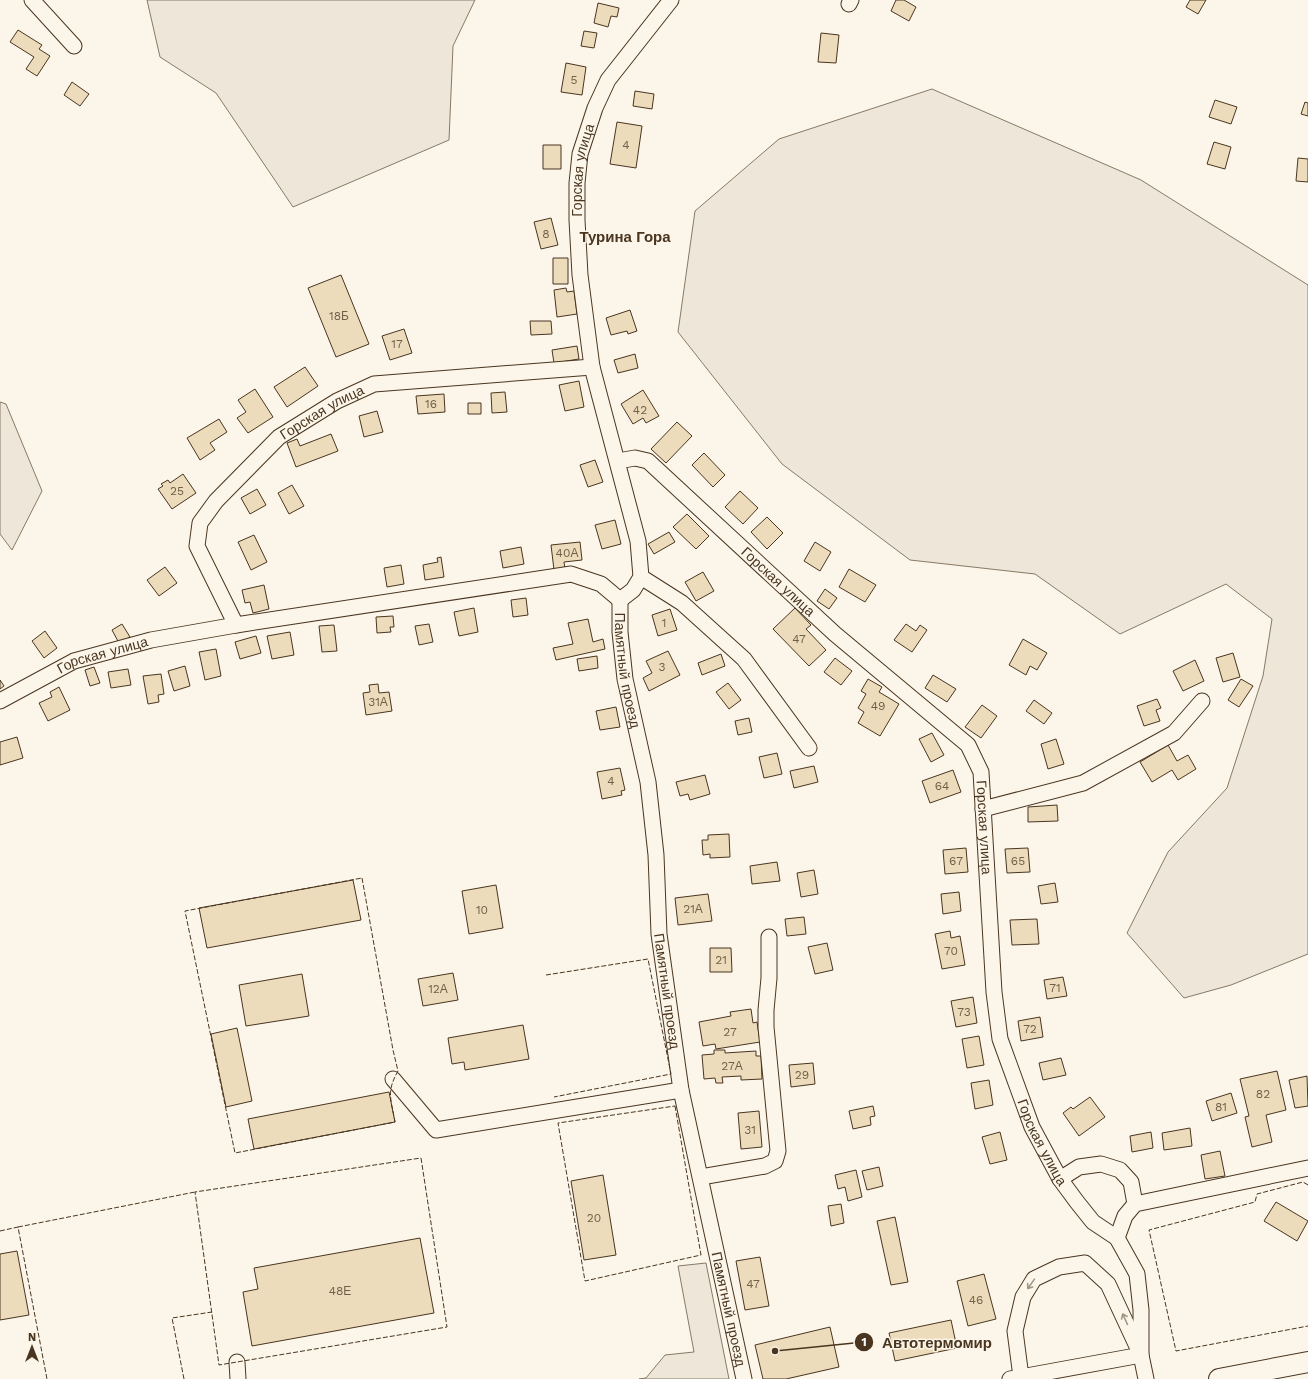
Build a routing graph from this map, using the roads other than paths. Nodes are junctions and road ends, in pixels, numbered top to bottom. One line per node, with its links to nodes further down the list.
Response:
1 (32, 0): 3 (street)
2 (671, 0): 4 (street, Горская улица)
3 (74, 46)
4 (592, 367): 5 (street, Горская улица); 8 (street, Горская улица)
5 (618, 460): 6 (street, Горская улица); 12 (street, Горская улица)
6 (642, 577): 7 (street); 11 (street)
7 (620, 600): 8 (street, Горская улица); 15 (street, Памятный проезд)
8 (236, 625): 9 (street, Горская улица)
9 (0, 701)
10 (1202, 701): 12 (street)
11 (809, 748)
12 (983, 809): 18 (street, Горская улица)
13 (769, 937): 17 (street)
14 (393, 1079): 15 (street)
15 (681, 1090): 17 (street, Памятный проезд)
16 (1308, 1168): 19 (street)
17 (700, 1177): 26 (street, Памятный проезд)
18 (1060, 1179): 19 (street); 20 (street, Горская улица)
19 (1135, 1204): 20 (street)
20 (1117, 1238): 21 (street, Горская улица)
21 (1141, 1355): 24 (street); 24 (street, one-way to 24); 27 (street, Горская улица)
22 (237, 1362): 25 (street)
23 (1308, 1362): 28 (main road)
24 (1017, 1378)
25 (238, 1379)
26 (744, 1379)
27 (1146, 1379)
28 (1219, 1379)

